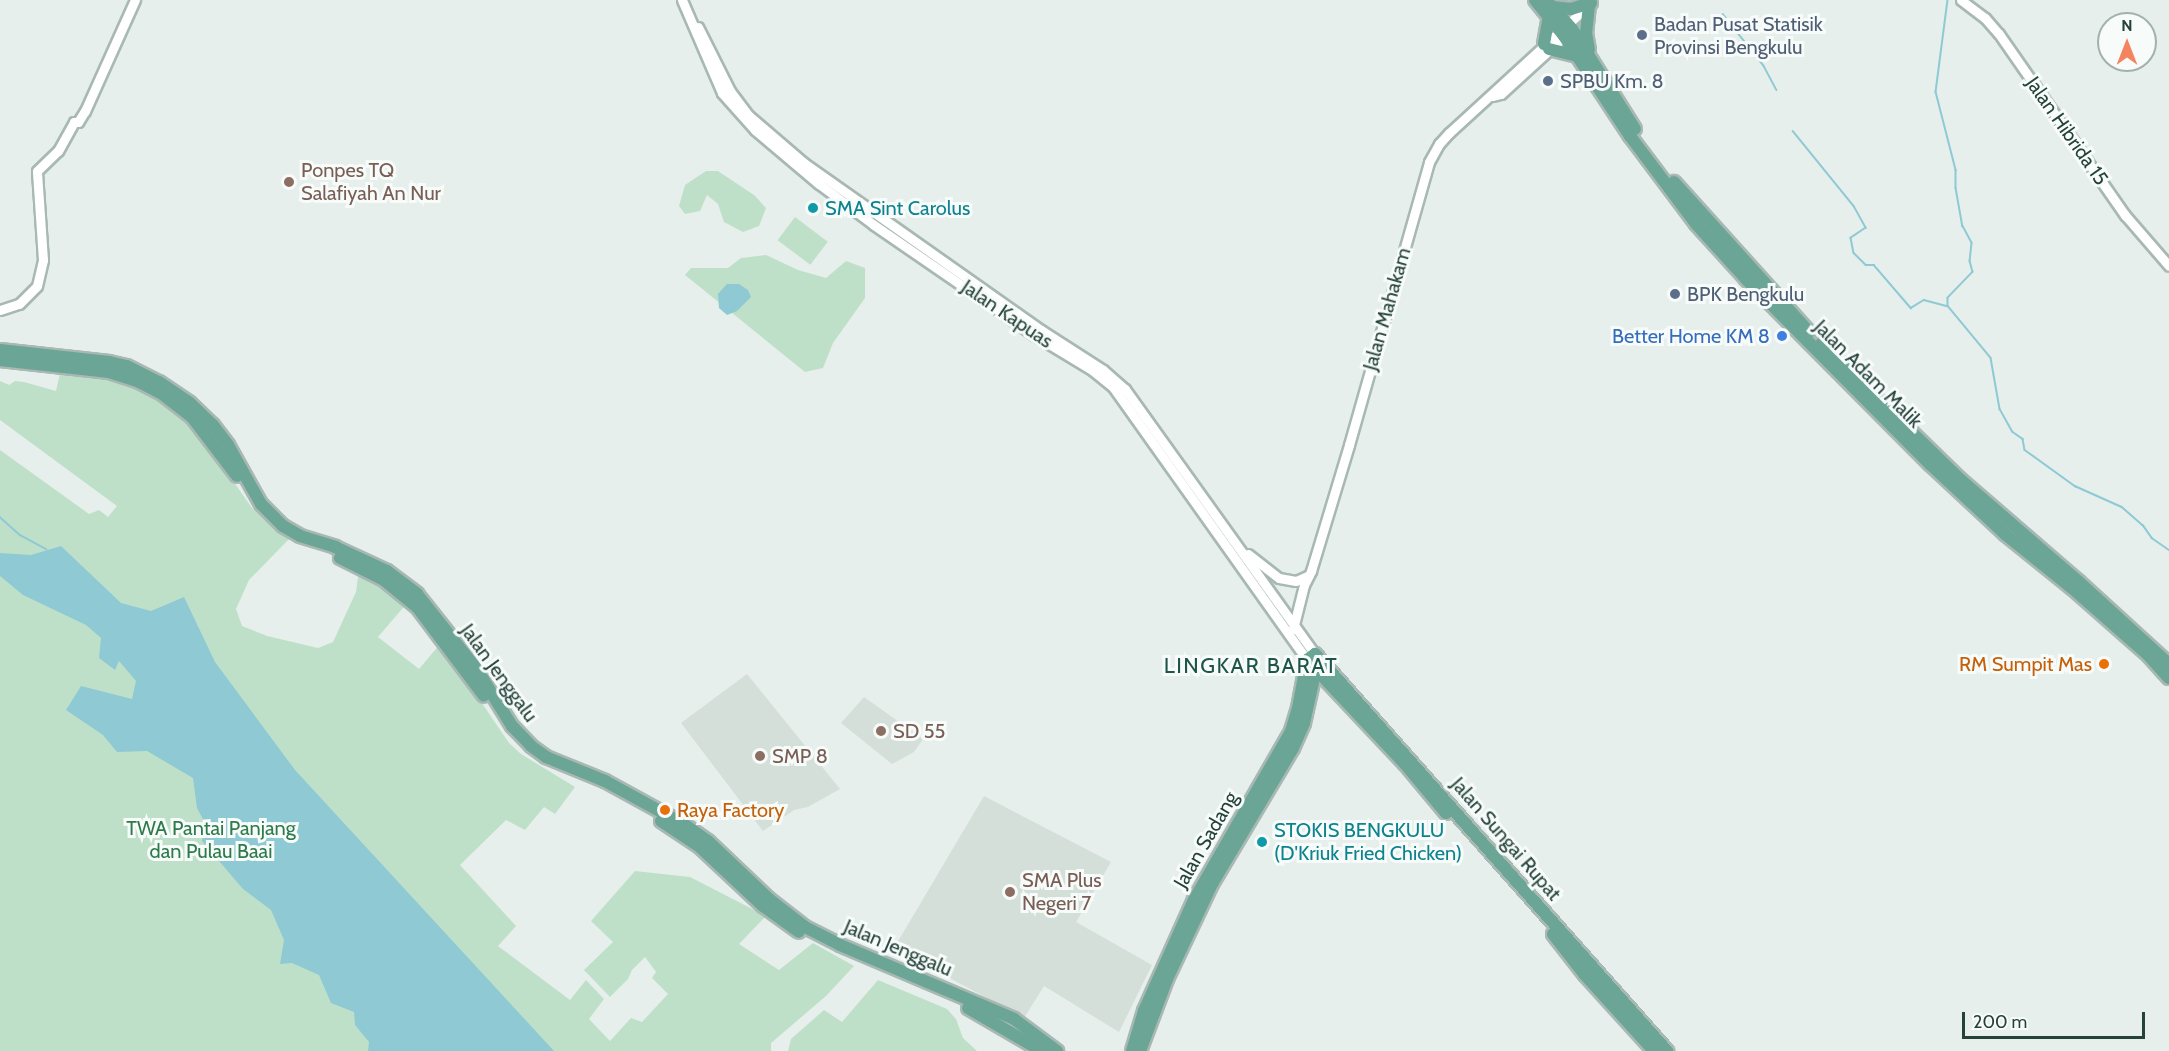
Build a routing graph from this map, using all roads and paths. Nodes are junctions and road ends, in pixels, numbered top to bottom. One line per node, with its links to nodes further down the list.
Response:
1 (135, 0): 13 (street)
2 (682, 0): 11 (street, Jalan Kapuas)
3 (687, 0): 11 (street, Jalan Kapuas)
4 (1535, 0): 7 (main road, Jalan Adam Malik)
5 (1961, 0): 12 (street, Jalan Hibrida 15)
6 (1591, 3): 7 (main road); 8 (street, Jalan Mahakam); 10 (main road)
7 (1549, 8): 8 (main road, Jalan Adam Malik); 9 (main road)
8 (1568, 27): 9 (street, Jalan Mahakam); 10 (main road, Jalan Adam Malik)
9 (1547, 47): 10 (main road); 19 (street, Jalan Mahakam)
10 (1584, 57): 21 (main road, Jalan Adam Malik)
11 (911, 245): 16 (street, Jalan Kapuas)
12 (2169, 266)
13 (0, 310)
14 (0, 351): 17 (main road, Jalan Jenggalu)
15 (0, 360): 17 (main road, Jalan Jenggalu)
16 (1197, 499): 18 (street, Jalan Kapuas); 20 (street, Jalan Kapuas)
17 (259, 506): 25 (main road, Jalan Jenggalu)
18 (1236, 545): 19 (street); 20 (street, Jalan Kapuas)
19 (1309, 574): 20 (street, Jalan Mahakam)
20 (1292, 630): 22 (street, Jalan Kapuas)
21 (2156, 657): 23 (main road, Jalan Adam Malik); 24 (main road, Jalan Adam Malik)
22 (1315, 661): 26 (main road, Jalan Sungai Rupat); 29 (main road, Jalan Sadang); 30 (main road)
23 (2169, 664)
24 (2169, 678)
25 (499, 712): 27 (main road, Jalan Jenggalu); 28 (main road, Jalan Jenggalu)
26 (1517, 887): 31 (main road, Jalan Sungai Rupat); 32 (main road, Jalan Sungai Rupat)
27 (1042, 1051)
28 (1057, 1051)
29 (1132, 1051)
30 (1140, 1051)
31 (1654, 1051)
32 (1667, 1051)

